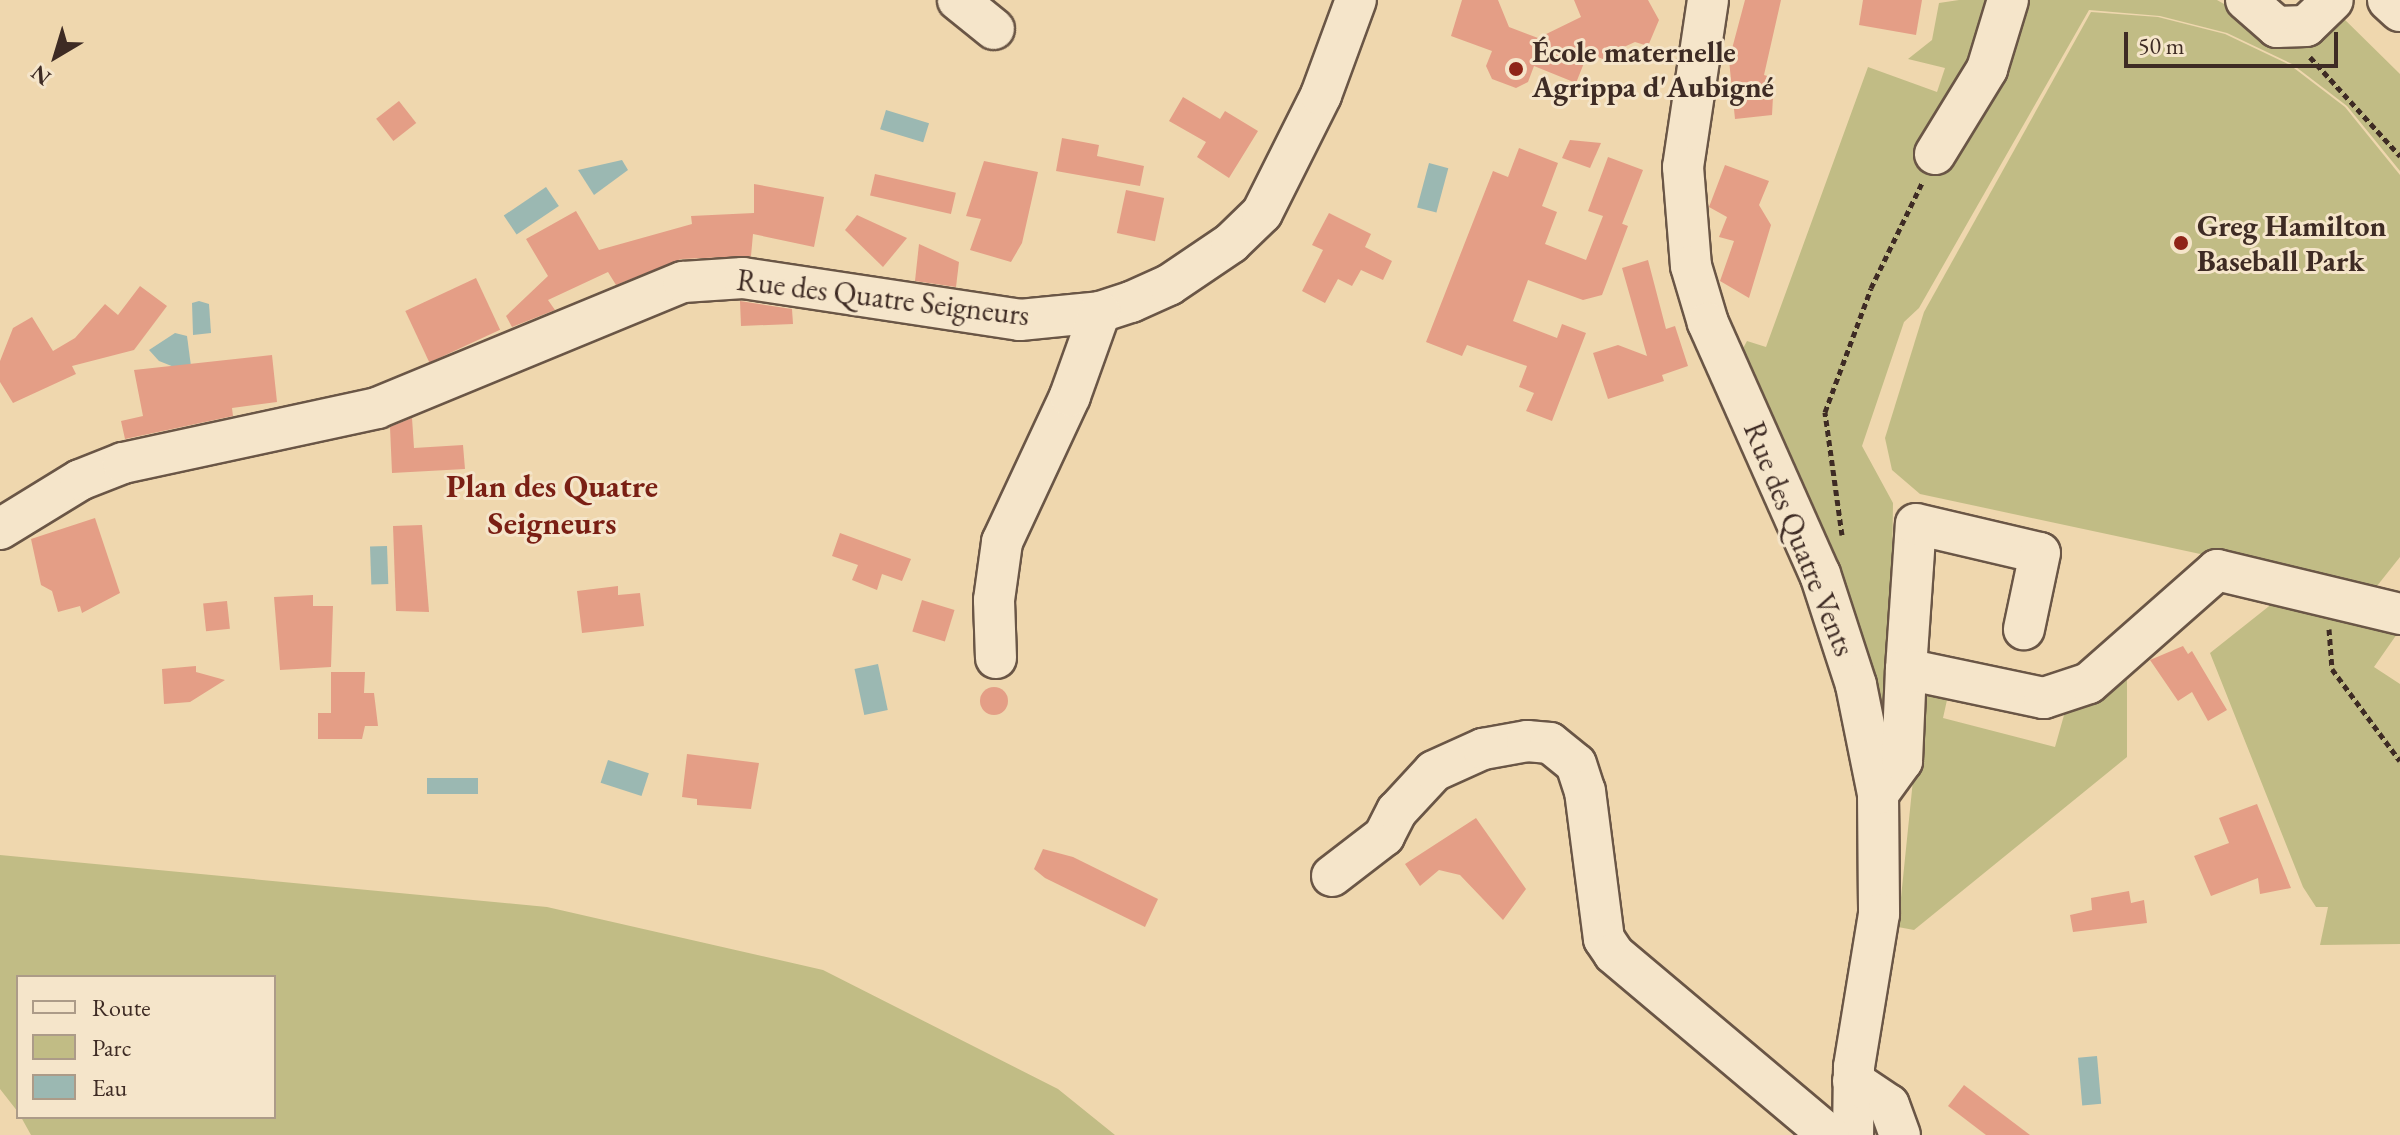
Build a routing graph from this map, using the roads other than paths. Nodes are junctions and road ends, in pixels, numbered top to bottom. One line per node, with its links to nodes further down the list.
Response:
1 (958, 0): 9 (street)
2 (1356, 0): 11 (street, Rue des Quatre Seigneurs)
3 (1708, 0): 17 (street, Rue des Quatre Vents)
4 (2008, 0): 10 (street)
5 (2246, 0): 6 (street)
6 (2333, 0)
7 (2388, 0): 8 (street)
8 (2400, 11)
9 (994, 29)
10 (1935, 154)
11 (1100, 312): 12 (street, Rue des Quatre Seigneurs); 15 (street)
12 (0, 529)
13 (2400, 614): 16 (street)
14 (2024, 629): 16 (street)
15 (996, 658)
16 (1906, 669): 17 (street)
17 (1878, 794): 19 (street, Rue des Quatre Vents)
18 (1332, 876): 20 (street)
19 (1853, 1081): 21 (street, Rue des Quatre Vents); 22 (street)
20 (1829, 1135)
21 (1853, 1135)
22 (1900, 1135)

